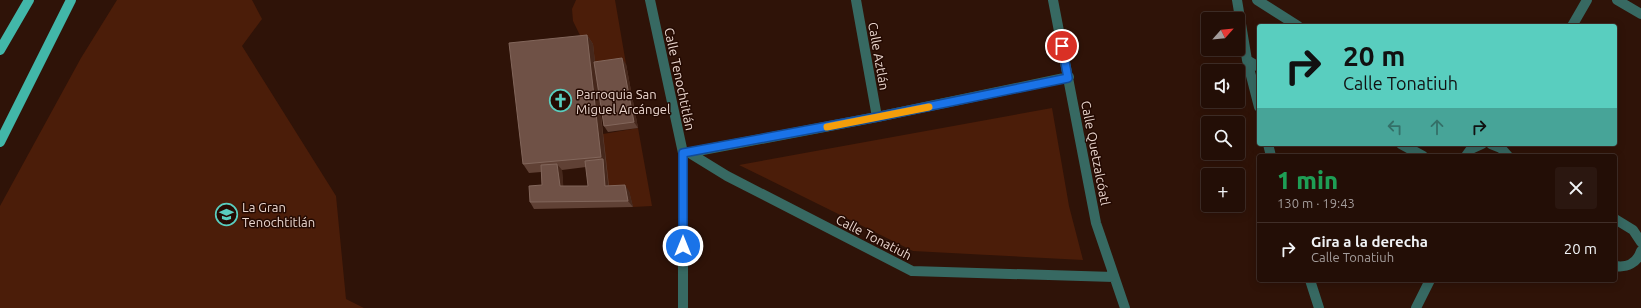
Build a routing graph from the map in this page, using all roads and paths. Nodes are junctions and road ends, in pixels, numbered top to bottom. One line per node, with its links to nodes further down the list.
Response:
1 (29, 0): 13 (main road)
2 (71, 0): 19 (main road)
3 (650, 0): 23 (street, Calle Tenochtitlán)
4 (856, 0): 18 (street, Calle Aztlán)
5 (1053, 0): 16 (street, Calle Quetzalcóatl)
6 (1237, 0): 14 (street)
7 (1257, 0): 11 (street)
8 (1587, 0): 12 (street)
9 (1618, 0): 10 (street)
10 (1641, 14)
11 (1295, 24)
12 (1573, 24)
13 (0, 50)
14 (1247, 60): 15 (street); 17 (street)
15 (1257, 66)
16 (1068, 78): 18 (street); 31 (street, Calle Quetzalcóatl)
17 (1257, 99)
18 (877, 117): 23 (street)
19 (0, 142)
20 (1405, 146): 24 (street)
21 (1478, 146): 25 (street)
22 (1499, 146): 26 (street)
23 (686, 153): 31 (street, Calle Tonatiuh); 34 (street, Calle Tenochtitlán)
24 (1419, 154)
25 (1467, 154)
26 (1506, 154)
27 (1617, 220): 28 (street)
28 (1641, 242)
29 (1641, 251): 30 (street)
30 (1617, 266)
31 (1114, 277): 35 (street, Calle Quetzalcóatl)
32 (1311, 282): 36 (street)
33 (1429, 282): 37 (street)
34 (683, 308)
35 (1125, 308)
36 (1319, 308)
37 (1416, 308)

